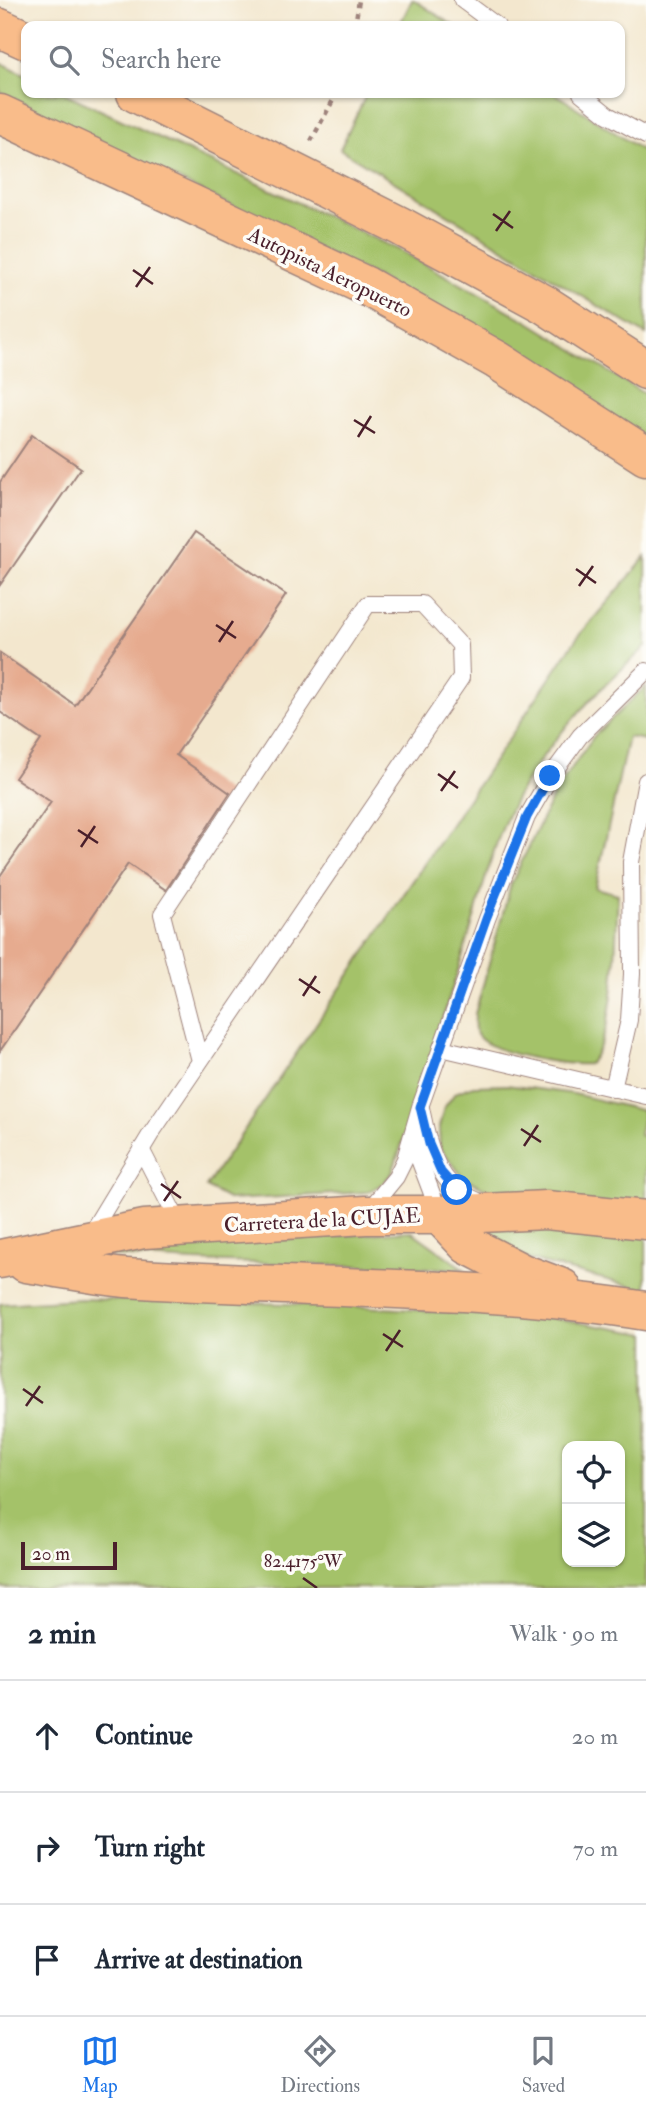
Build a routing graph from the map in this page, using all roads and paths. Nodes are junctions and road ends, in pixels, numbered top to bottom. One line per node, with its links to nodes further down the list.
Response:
1 (359, 0): 3 (path)
2 (462, 0): 4 (lane)
3 (356, 21)
4 (490, 21)
5 (0, 27): 6 (highway)
6 (21, 38)
7 (145, 98): 12 (highway)
8 (334, 98): 12 (path)
9 (587, 98): 11 (lane)
10 (0, 114): 14 (highway, Autopista Aeropuerto)
11 (646, 136)
12 (294, 173): 13 (highway)
13 (646, 370)
14 (568, 406): 15 (highway, Autopista Aeropuerto); 16 (lane)
15 (646, 456)
16 (646, 471)
17 (646, 671): 20 (lane)
18 (646, 781): 19 (lane)
19 (639, 975): 22 (lane)
20 (441, 1048): 22 (lane); 24 (lane)
21 (200, 1061): 21 (lane); 25 (lane)
22 (613, 1089): 23 (lane)
23 (646, 1096)
24 (420, 1107): 26 (lane); 27 (lane); 28 (lane)
25 (141, 1149): 30 (lane); 31 (lane)
26 (498, 1211): 28 (highway, Carretera de la CUJAE); 29 (highway, Carretera de la CUJAE)
27 (365, 1215): 28 (highway, Carretera de la CUJAE); 30 (highway, Carretera de la CUJAE)
28 (440, 1215): 32 (highway)
29 (646, 1220)
30 (181, 1227): 31 (highway, Carretera de la CUJAE)
31 (86, 1242): 32 (highway, Carretera de la CUJAE)
32 (602, 1304): 33 (highway, Carretera de la CUJAE)
33 (646, 1311)

